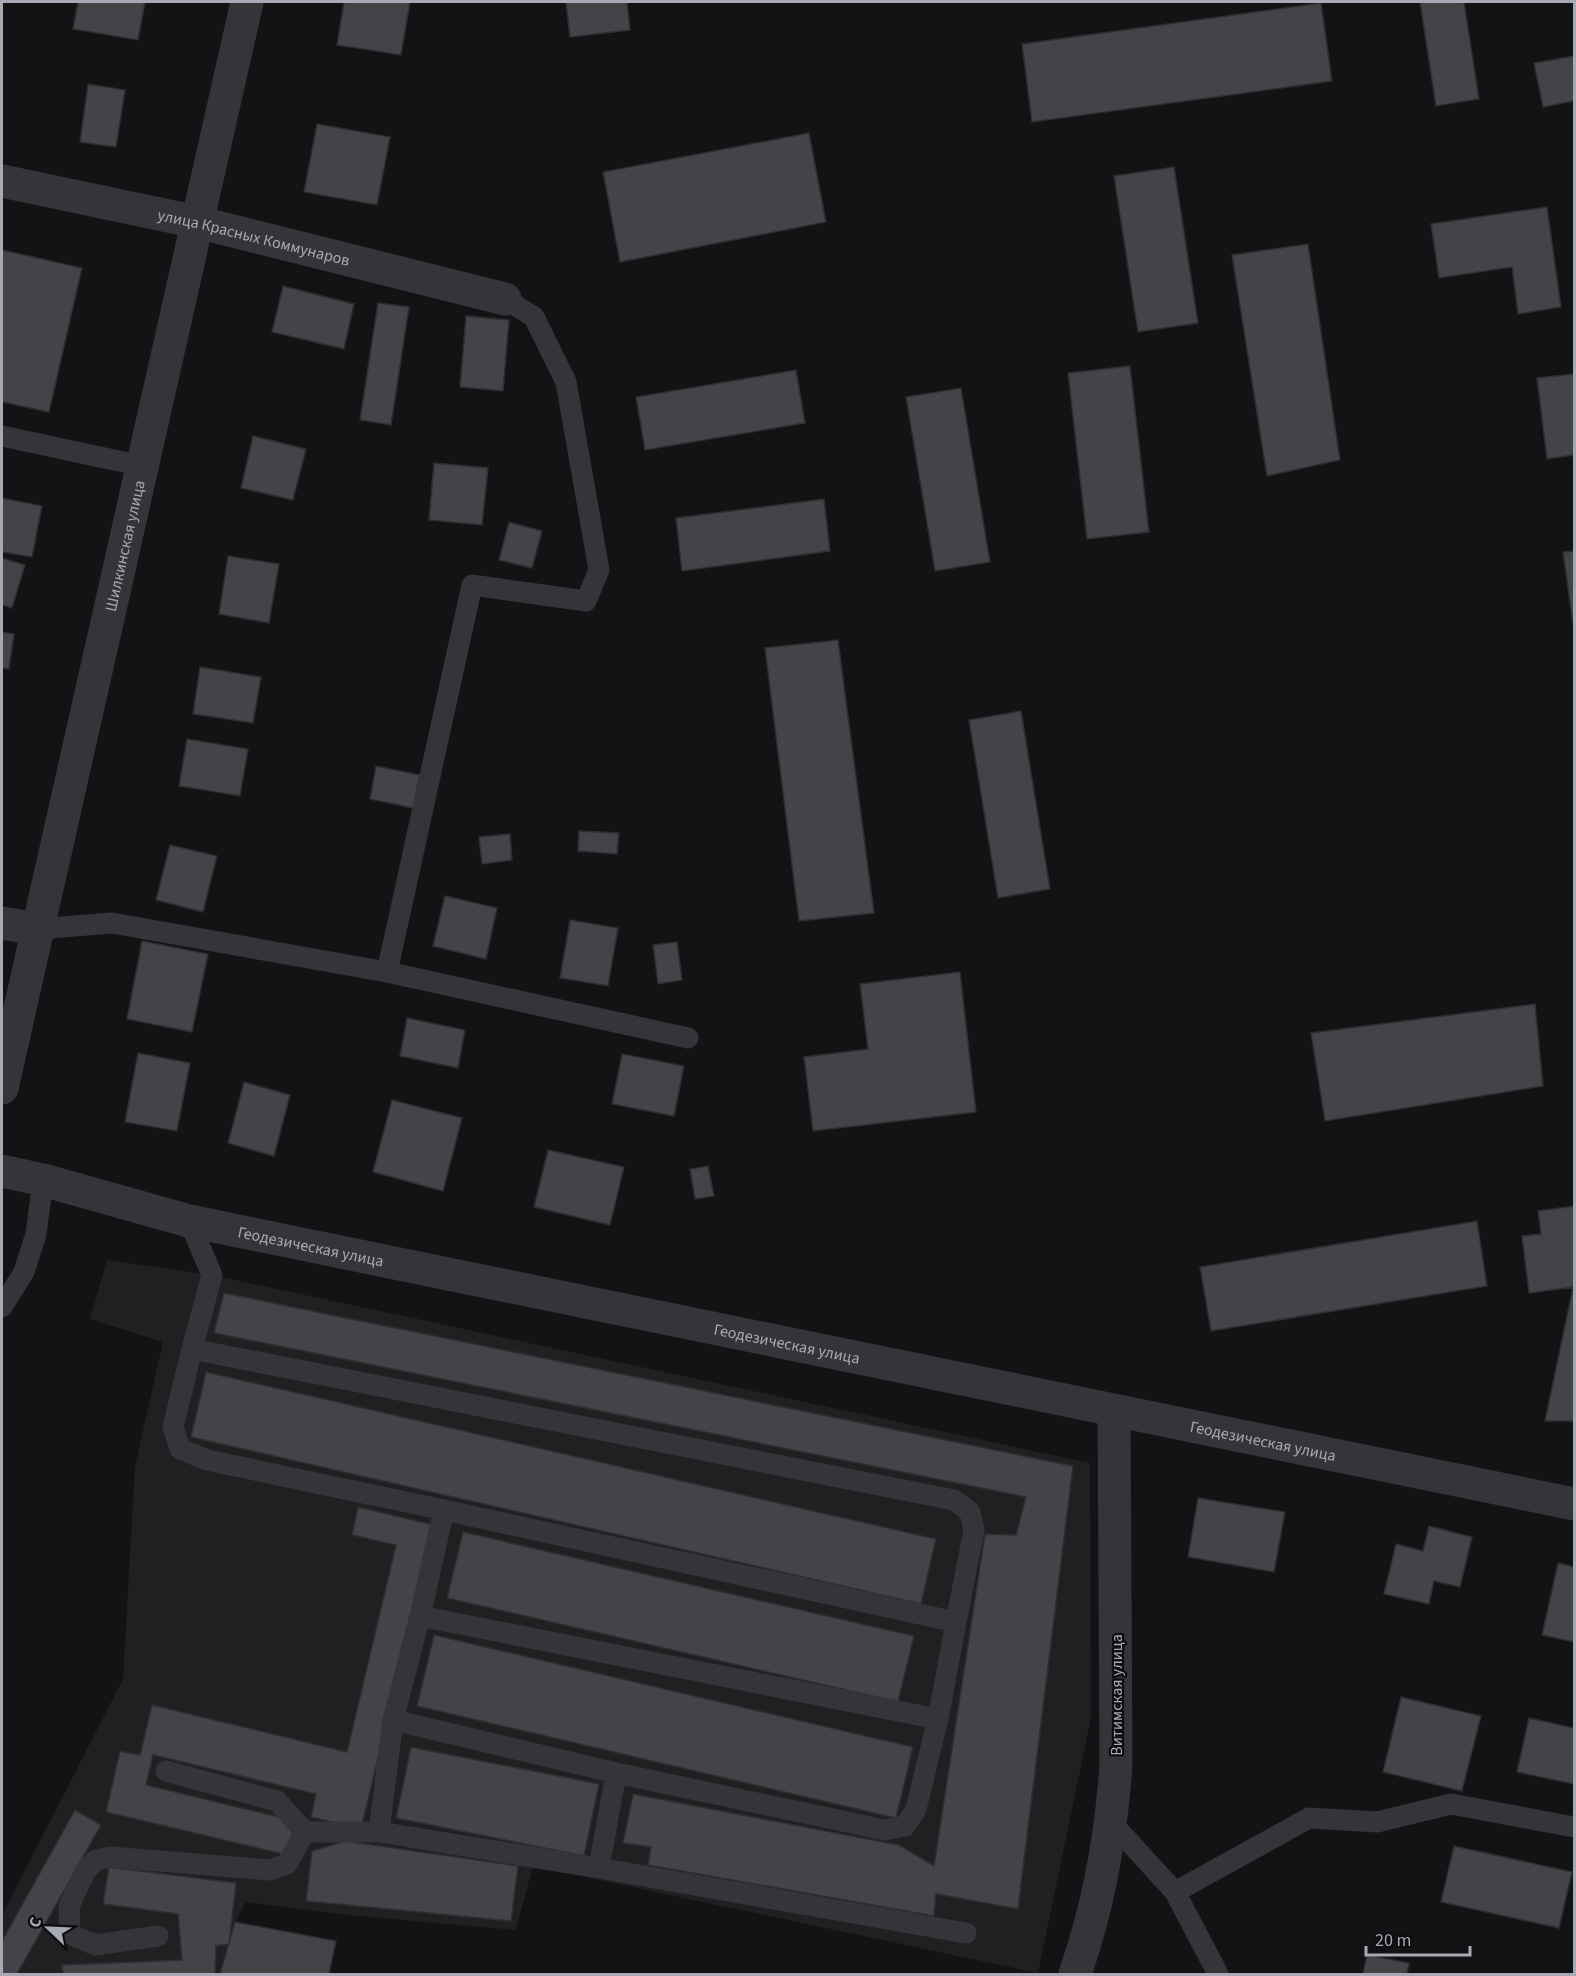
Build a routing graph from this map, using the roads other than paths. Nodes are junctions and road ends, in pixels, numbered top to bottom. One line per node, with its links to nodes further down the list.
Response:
1 (247, 2): 3 (street, Шилкинская улица)
2 (2, 180): 3 (street, улица Красных Коммунаров)
3 (197, 222): 4 (street, улица Красных Коммунаров); 6 (street, Шилкинская улица)
4 (505, 299): 9 (lane)
5 (2, 436): 6 (lane)
6 (142, 466): 8 (street, Шилкинская улица)
7 (2, 923): 8 (street)
8 (38, 929): 9 (lane); 11 (street, Шилкинская улица)
9 (387, 972): 10 (lane)
10 (688, 1038)
11 (2, 1088)
12 (2, 1171): 13 (street, Геодезическая улица)
13 (43, 1180): 14 (street, Геодезическая улица); 15 (lane)
14 (189, 1221): 16 (lane); 17 (street, Геодезическая улица)
15 (2, 1307)
16 (192, 1349): 19 (lane); 21 (lane)
17 (1114, 1411): 18 (street, Геодезическая улица); 26 (street, Витимская улица)
18 (1575, 1504)
19 (444, 1510): 20 (lane); 21 (lane)
20 (420, 1616): 22 (lane); 23 (lane)
21 (956, 1622): 22 (lane)
22 (938, 1719): 25 (lane)
23 (393, 1720): 25 (lane); 29 (lane)
24 (166, 1771): 28 (lane)
25 (616, 1773): 30 (lane)
26 (1112, 1823): 31 (lane); 34 (street, Витимская улица)
27 (1575, 1827): 31 (lane)
28 (305, 1832): 29 (lane); 33 (lane)
29 (379, 1832): 30 (lane)
30 (599, 1868): 32 (lane)
31 (1174, 1892): 35 (lane)
32 (966, 1933)
33 (158, 1936)
34 (1075, 1974)
35 (1218, 1974)

